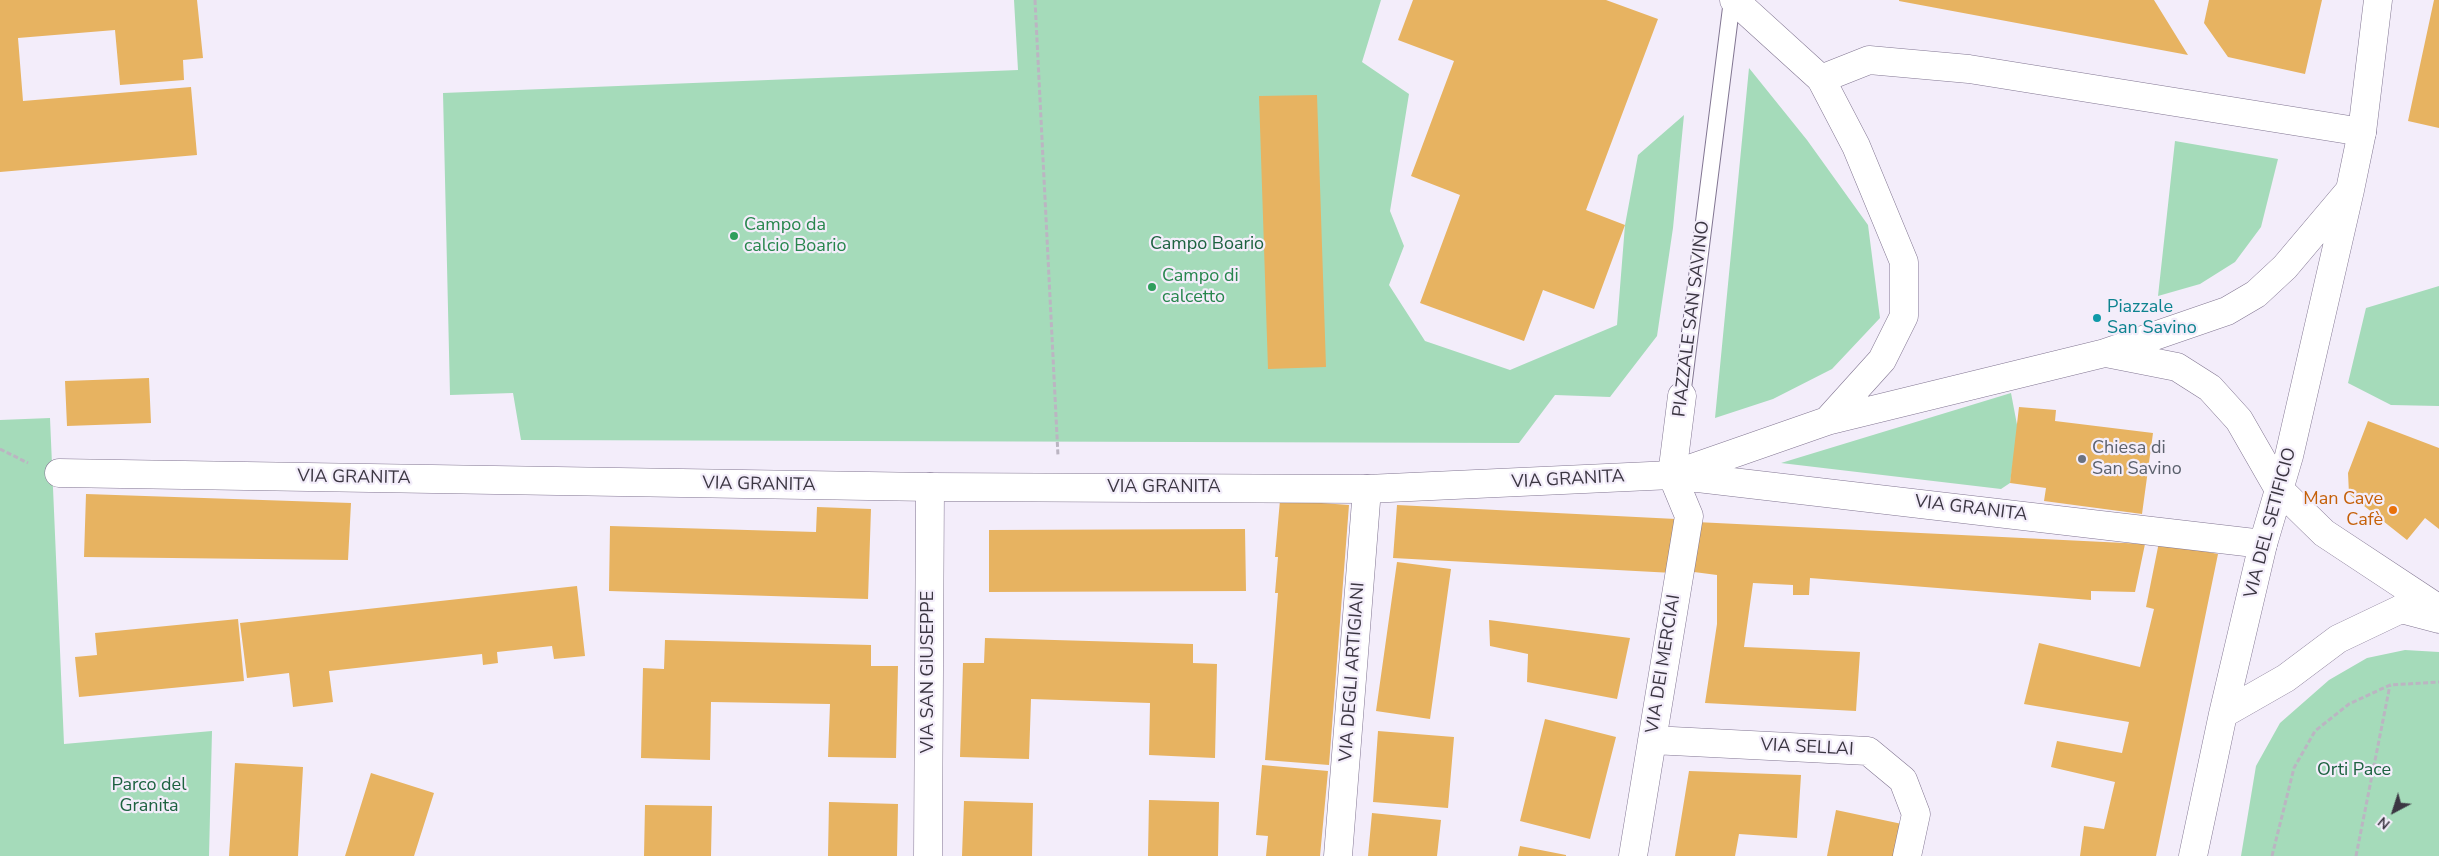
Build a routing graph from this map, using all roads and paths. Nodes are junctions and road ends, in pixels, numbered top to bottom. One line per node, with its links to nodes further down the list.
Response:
1 (1035, 0): 13 (path)
2 (1733, 0): 4 (street, PIAZZALE SAN SAVINO); 8 (lane, PIAZZALE SAN SAVINO)
3 (2378, 0): 5 (street, VIA DEL SETIFICIO)
4 (1821, 79): 5 (street); 9 (street, PIAZZALE SAN SAVINO)
5 (2362, 132): 6 (street, VIA DEL SETIFICIO)
6 (2350, 190): 7 (street, PIAZZALE SAN SAVINO); 14 (street, VIA DEL SETIFICIO)
7 (2105, 353): 9 (street, PIAZZALE SAN SAVINO); 14 (street)
8 (1682, 396): 11 (street, PIAZZALE SAN SAVINO)
9 (1827, 421): 11 (street, PIAZZALE SAN SAVINO)
10 (59, 473): 12 (street, VIA GRANITA)
11 (1672, 475): 15 (street, VIA GRANITA); 16 (street, VIA GRANITA); 22 (street, VIA DEI MERCIAI)
12 (930, 488): 13 (street, VIA GRANITA); 23 (street, VIA SAN GIUSEPPE)
13 (1060, 488): 15 (street, VIA GRANITA)
14 (2278, 488): 16 (street, VIA DEL SETIFICIO); 17 (street)
15 (1367, 489): 24 (street, VIA DEGLI ARTIGIANI)
16 (2263, 544): 21 (street, VIA DEL SETIFICIO)
17 (2439, 609)
18 (2439, 619): 21 (street)
19 (2439, 682): 20 (path)
20 (2390, 685): 28 (path); 29 (path)
21 (2223, 714): 27 (street, VIA DEL SETIFICIO)
22 (1652, 740): 25 (street, VIA DEI MERCIAI); 26 (street, VIA SELLAI)
23 (928, 856)
24 (1338, 856)
25 (1633, 856)
26 (1907, 856)
27 (2193, 856)
28 (2272, 856)
29 (2356, 856)

